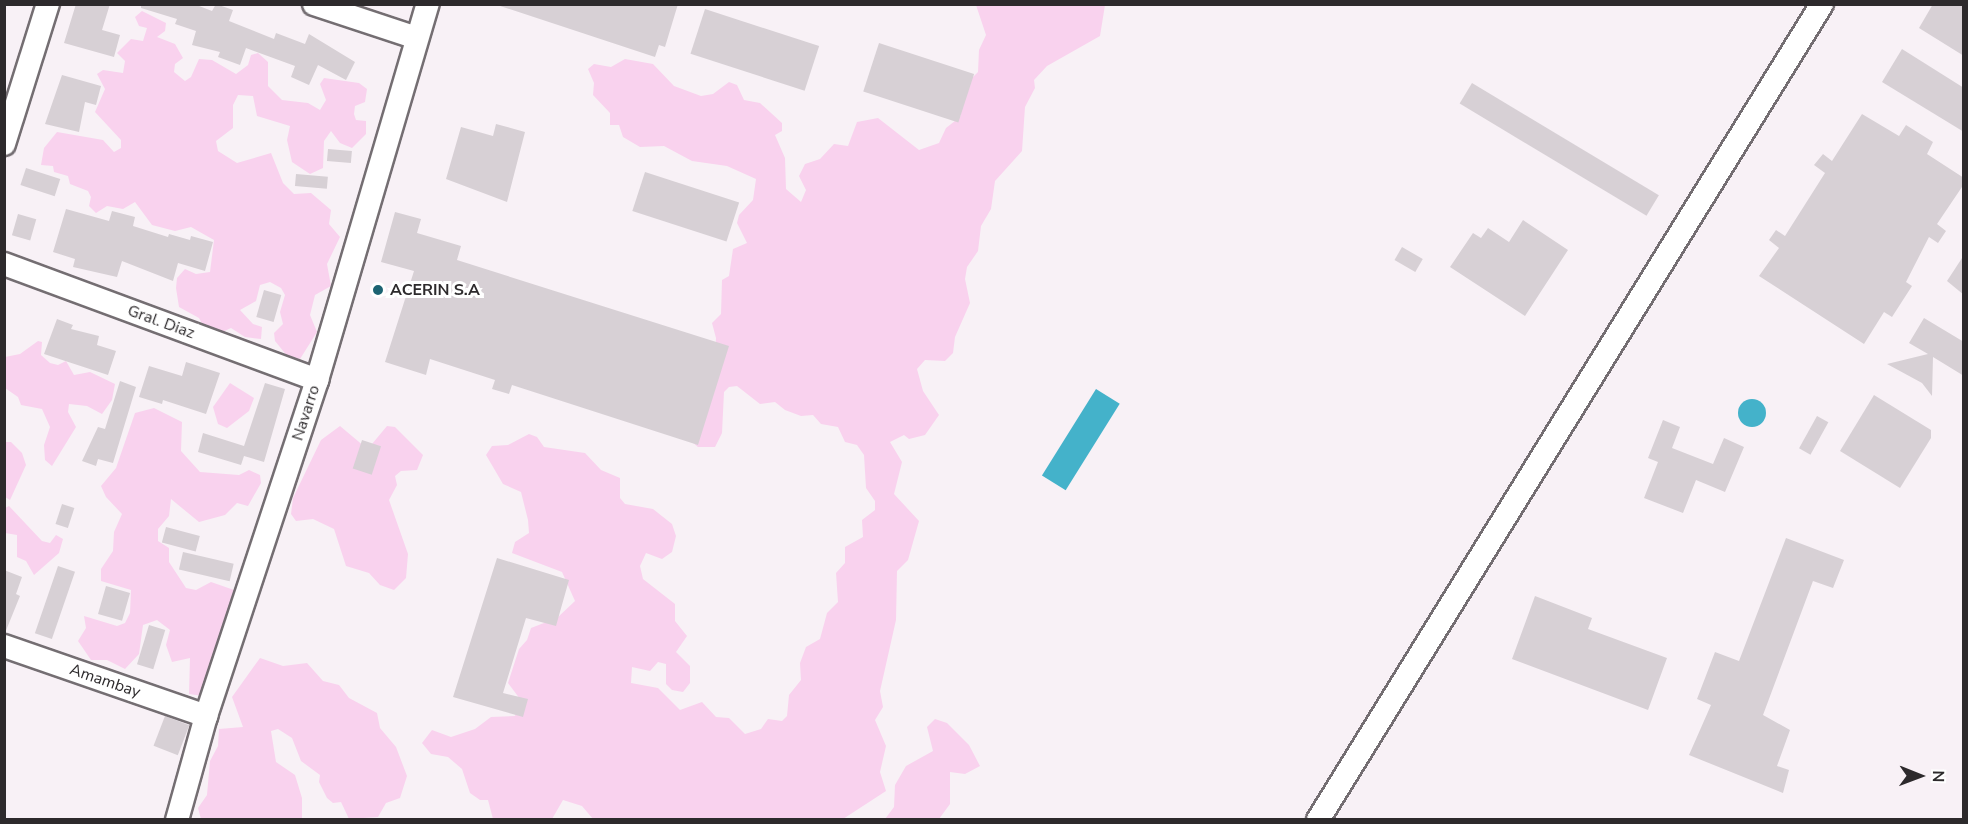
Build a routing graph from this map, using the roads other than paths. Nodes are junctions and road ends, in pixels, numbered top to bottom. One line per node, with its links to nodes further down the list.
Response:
1 (48, 4): 6 (street)
2 (314, 4): 5 (street)
3 (428, 4): 5 (street, Navarro)
4 (1822, 4): 12 (street)
5 (417, 38): 8 (street, Navarro)
6 (4, 144)
7 (4, 264): 8 (street, Gral. Diaz)
8 (317, 380): 10 (street, Navarro)
9 (4, 646): 10 (street, Amambay)
10 (206, 716): 11 (street, Navarro)
11 (177, 819)
12 (1318, 819)

